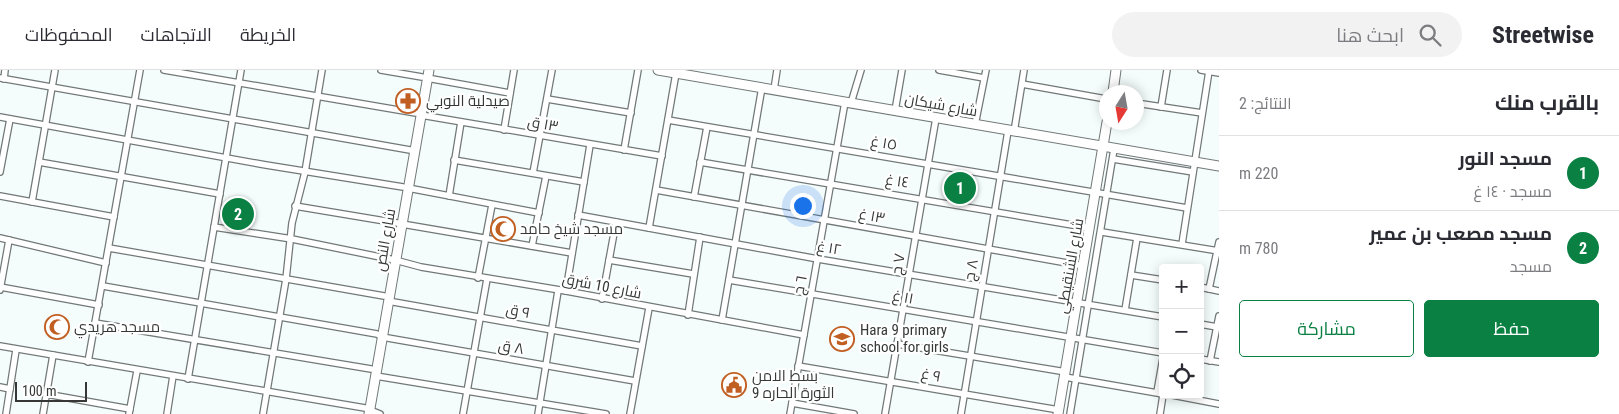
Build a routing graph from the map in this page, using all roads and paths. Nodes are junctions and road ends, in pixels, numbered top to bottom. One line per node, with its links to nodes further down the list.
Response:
1 (5, 70): 27 (street)
2 (55, 70): 31 (street)
3 (140, 70): 39 (street)
4 (164, 70): 28 (street, ١٣ ق)
5 (241, 70): 28 (street)
6 (322, 70): 35 (street)
7 (381, 70): 25 (street)
8 (514, 70): 34 (street)
9 (552, 70): 37 (street)
10 (638, 70): 43 (street)
11 (658, 70): 22 (street, شارع شيكان)
12 (777, 70): 33 (street)
13 (861, 70): 38 (street, ٦ ج)
14 (902, 70): 42 (street)
15 (939, 70): 26 (street)
16 (986, 70): 26 (street)
17 (1024, 70): 29 (street, ٨ ج)
18 (1116, 70): 30 (street)
19 (1167, 70): 41 (street)
20 (1201, 70): 21 (street)
21 (1209, 71): 24 (street); 44 (street)
22 (676, 73): 23 (street, شارع شيكان); 50 (street)
23 (689, 73): 32 (street, شارع شيكان)
24 (1219, 73)
25 (425, 74): 34 (street); 45 (street, شارع النص)
26 (984, 78): 52 (street)
27 (2, 79): 31 (street)
28 (239, 82): 35 (street, ١٣ ق); 49 (street)
29 (1022, 84): 36 (street); 57 (street, ٨ ج)
30 (1114, 85)
31 (52, 88): 39 (street); 53 (street)
32 (762, 88): 33 (street, شارع شيكان); 60 (street)
33 (774, 90): 38 (street, شارع شيكان)
34 (510, 92): 55 (street)
35 (317, 95): 45 (street, ١٣ ق); 58 (street)
36 (1099, 97)
37 (547, 99): 43 (street); 59 (street)
38 (848, 102): 42 (street, شارع شيكان); 64 (street, ٦ ج)
39 (135, 103): 49 (street); 61 (street)
40 (1144, 104): 41 (street)
41 (1160, 107): 44 (street)
42 (896, 111): 47 (street, شارع شيكان)
43 (631, 113): 66 (street)
44 (1202, 113): 74 (street)
45 (418, 114): 51 (street, ١٣ ق); 65 (street, شارع النص); 87 (street, شارع النص)
46 (0, 118): 48 (street)
47 (936, 118): 52 (street, شارع شيكان); 75 (street, ٧ ج)
48 (10, 119): 53 (street); 68 (street)
49 (232, 120): 58 (street); 70 (street)
50 (668, 120): 54 (street, ١٥ غ); 69 (street)
51 (461, 122): 55 (street, ١٣ ق); 71 (street)
52 (975, 125): 57 (street, شارع شيكان)
53 (46, 126): 61 (street); 72 (street)
54 (707, 127): 60 (street, ١٥ غ); 73 (street)
55 (504, 130): 59 (street, ١٣ ق)
56 (1106, 130): 63 (street, شارع الشنقيطي)
57 (1011, 131): 63 (street, شارع شيكان); 83 (street, ٨ ج)
58 (312, 134): 65 (street); 79 (street)
59 (540, 136): 62 (street, ١٣ ق); 81 (street)
60 (755, 136): 64 (street, ١٥ غ); 77 (street)
61 (128, 140): 70 (street); 84 (street)
62 (590, 145): 66 (street, ١٣ ق); 85 (street)
63 (1103, 148): 67 (street, شارع شيكان); 89 (street, شارع الشنقيطي)
64 (838, 149): 75 (street, ١٥ غ); 86 (street, ٦ ج)
65 (410, 150): 87 (street, شارع النص)
66 (624, 150): 69 (street, ١٣ ق)
67 (1113, 154): 74 (street, شارع شيكان); 80 (street); 91 (street)
68 (1, 156): 78 (street)
69 (662, 156): 88 (street)
70 (227, 158): 79 (street); 90 (street)
71 (454, 160): 81 (street); 93 (street)
72 (39, 162): 84 (street); 96 (street)
73 (700, 162): 77 (street, ١٤ غ); 94 (street)
74 (1194, 162): 76 (street, شارع شيكان); 80 (street)
75 (928, 164): 83 (street, ١٥ غ); 95 (street, ٧ ج)
76 (1219, 166)
77 (748, 169): 86 (street, ١٤ غ); 99 (street)
78 (0, 172)
79 (305, 172): 87 (street); 98 (street)
80 (1193, 172): 100 (street)
81 (533, 173): 82 (street)
82 (546, 176): 85 (street); 102 (street)
83 (1000, 176): 89 (street, ١٥ غ); 101 (street, ٨ ج)
84 (122, 177): 90 (street); 104 (street)
85 (584, 182): 103 (street)
86 (832, 184): 95 (street, ١٤ غ); 105 (street, ٦ ج)
87 (406, 188): 93 (street); 107 (street, شارع النص)
88 (656, 190): 94 (street, ١٣ غ); 109 (street)
89 (1096, 192): 91 (street, ١٥ غ); 110 (street, شارع الشنقيطي)
90 (220, 194): 108 (street)
91 (1108, 194): 100 (street, ١٥ غ); 111 (street)
92 (0, 196): 96 (street)
93 (449, 196): 97 (street)
94 (694, 197): 99 (street, ١٣ غ)
95 (922, 198): 101 (street, ١٤ غ); 112 (street, ٧ ج)
96 (32, 202): 104 (street)
97 (492, 205): 102 (street); 114 (street)
98 (296, 206): 107 (street); 117 (street)
99 (742, 206): 105 (street, ١٣ غ); 120 (street)
100 (1187, 208): 121 (street)
101 (994, 211): 110 (street, ١٤ غ); 124 (street, ٨ ج)
102 (539, 213): 122 (street)
103 (578, 215): 106 (street, ١٢ غ); 126 (street)
104 (114, 217): 123 (street)
105 (825, 220): 112 (street, ١٣ غ); 127 (street, ٦ ج)
106 (616, 222): 109 (street, ١٢ غ); 129 (street)
107 (400, 224): 114 (street); 128 (street, شارع النص)
108 (214, 227): 117 (street, شارع 10 شرق); 131 (street)
109 (650, 228): 115 (street, ١٢ غ)
110 (1090, 228): 132 (street, شارع الشنقيطي)
111 (1102, 232): 116 (street); 154 (street)
112 (915, 236): 124 (street, ١٣ غ); 133 (street, ٧ ج)
113 (0, 238): 118 (street)
114 (486, 238): 122 (street); 136 (street)
115 (700, 238): 120 (street, ١٢ غ); 134 (street)
116 (1137, 238): 121 (street); 135 (street)
117 (292, 239): 128 (street, شارع 10 شرق); 137 (street)
118 (9, 240): 130 (street); 143 (street)
119 (1219, 242): 125 (street)
120 (736, 243): 127 (street, ١٢ غ); 140 (street)
121 (1182, 244): 125 (street)
122 (532, 246): 126 (street)
123 (108, 248): 130 (street); 131 (street, ٩ ق)
124 (988, 249): 132 (street, ١٣ غ); 142 (street, ٨ ج)
125 (1218, 251): 145 (street)
126 (572, 252): 148 (street)
127 (818, 259): 133 (street, ١٢ غ); 149 (street, ٦ ج)
128 (393, 260): 136 (street, شارع 10 شرق); 150 (street, شارع النص)
129 (609, 260): 134 (street); 151 (street)
130 (106, 263): 141 (street)
131 (206, 265): 137 (street, ٩ ق); 153 (street)
132 (1084, 266): 152 (street, شارع الشنقيطي)
133 (910, 273): 142 (street, ١٢ غ); 157 (street, ٧ ج)
134 (693, 274): 159 (street)
135 (1131, 275): 139 (street); 158 (street)
136 (478, 278): 138 (street, شارع 10 شرق)
137 (286, 279): 150 (street, ٩ ق); 162 (street)
138 (487, 279): 147 (street, شارع 10 شرق); 163 (street)
139 (1159, 279)
140 (730, 280): 149 (street, ١١ غ); 164 (street)
141 (102, 286): 153 (street, ٨ ق); 155 (street)
142 (981, 286): 152 (street, ١٢ غ); 165 (street, ٨ ج)
143 (0, 288): 155 (street)
144 (1204, 288): 145 (street)
145 (1209, 289): 146 (street)
146 (1219, 290)
147 (558, 291): 148 (street, شارع 10 شرق); 169 (street)
148 (566, 291): 151 (street, شارع 10 شرق)
149 (811, 294): 157 (street, ١١ غ); 170 (street, ٦ ج)
150 (386, 298): 163 (street, ٩ ق); 171 (street, شارع النص)
151 (602, 299): 156 (street, شارع 10 شرق)
152 (1078, 301): 154 (street, ١٢ غ); 172 (street, شارع الشنقيطي)
153 (200, 303): 162 (street, ٨ ق); 173 (street)
154 (1090, 303): 158 (street, ١٢ غ); 174 (street)
155 (99, 305): 166 (street)
156 (649, 308): 159 (street, شارع 10 شرق); 177 (street)
157 (904, 310): 165 (street, ١١ غ); 175 (street, ٧ ج)
158 (1125, 310): 160 (street, ١٢ غ)
159 (688, 315): 164 (street, شارع 10 شرق)
160 (1159, 316)
161 (1219, 316): 168 (street)
162 (280, 317): 171 (street, ٨ ق); 180 (street)
163 (479, 317): 169 (street, ٩ ق); 181 (street)
164 (722, 320): 170 (street, شارع 10 شرق)
165 (975, 322): 172 (street, ١١ غ); 183 (street, ٨ ج)
166 (95, 323): 173 (street); 186 (street)
167 (1204, 325): 168 (street)
168 (1217, 327): 185 (street)
169 (552, 330): 177 (street, ٩ ق); 188 (street)
170 (804, 335): 189 (street, ٦ ج)
171 (380, 336): 181 (street, ٨ ق); 191 (street, شارع النص)
172 (1072, 338): 174 (street, ١١ غ); 192 (street, شارع الشنقيطي)
173 (194, 339): 180 (street); 194 (street)
174 (1084, 340): 179 (street, ١١ غ); 195 (street)
175 (897, 344): 183 (street); 196 (street, ٧ ج)
176 (0, 346): 178 (street)
177 (642, 346): 197 (street)
178 (16, 350): 182 (street); 199 (street)
179 (1159, 352)
180 (273, 353): 191 (street); 201 (street)
181 (474, 354): 188 (street, ٨ ق); 200 (street)
182 (53, 355): 186 (street); 202 (street)
183 (970, 356): 192 (street); 203 (street, ٨ ج)
184 (1204, 360): 185 (street)
185 (1210, 361): 187 (street)
186 (88, 362): 190 (street)
187 (1219, 362)
188 (546, 366): 197 (street, ٨ ق); 207 (street)
189 (798, 366): 196 (street, ٩ غ); 208 (street, ٦ ج)
190 (136, 371): 193 (street); 210 (street)
191 (373, 372): 200 (street); 211 (street, شارع النص)
192 (1065, 375): 195 (street); 212 (street, شارع الشنقيطي)
193 (174, 376): 194 (street); 215 (street)
194 (188, 379): 201 (street)
195 (1077, 379): 204 (street); 226 (street)
196 (891, 380): 203 (street, ٩ غ); 224 (street, ٧ ج)
197 (635, 382): 221 (street)
198 (0, 387): 199 (street)
199 (10, 389): 213 (street)
200 (467, 391): 207 (street); 218 (street)
201 (266, 392): 211 (street); 216 (street)
202 (46, 394): 210 (street); 214 (street)
203 (964, 394): 212 (street, ٩ غ); 225 (street, ٨ ج)
204 (1159, 394)
205 (1161, 399): 227 (street)
206 (1193, 399): 209 (street)
207 (540, 403): 219 (street); 220 (street)
208 (792, 403): 222 (street, ٦ ج); 223 (street)
209 (1219, 404)
210 (130, 412)
211 (367, 412): 217 (street)
212 (1059, 412)
213 (6, 414)
214 (42, 414)
215 (167, 414)
216 (263, 414)
217 (380, 414)
218 (463, 414)
219 (538, 414)
220 (606, 414)
221 (630, 414)
222 (790, 414)
223 (854, 414)
224 (885, 414)
225 (961, 414)
226 (1070, 414)
227 (1160, 414)

